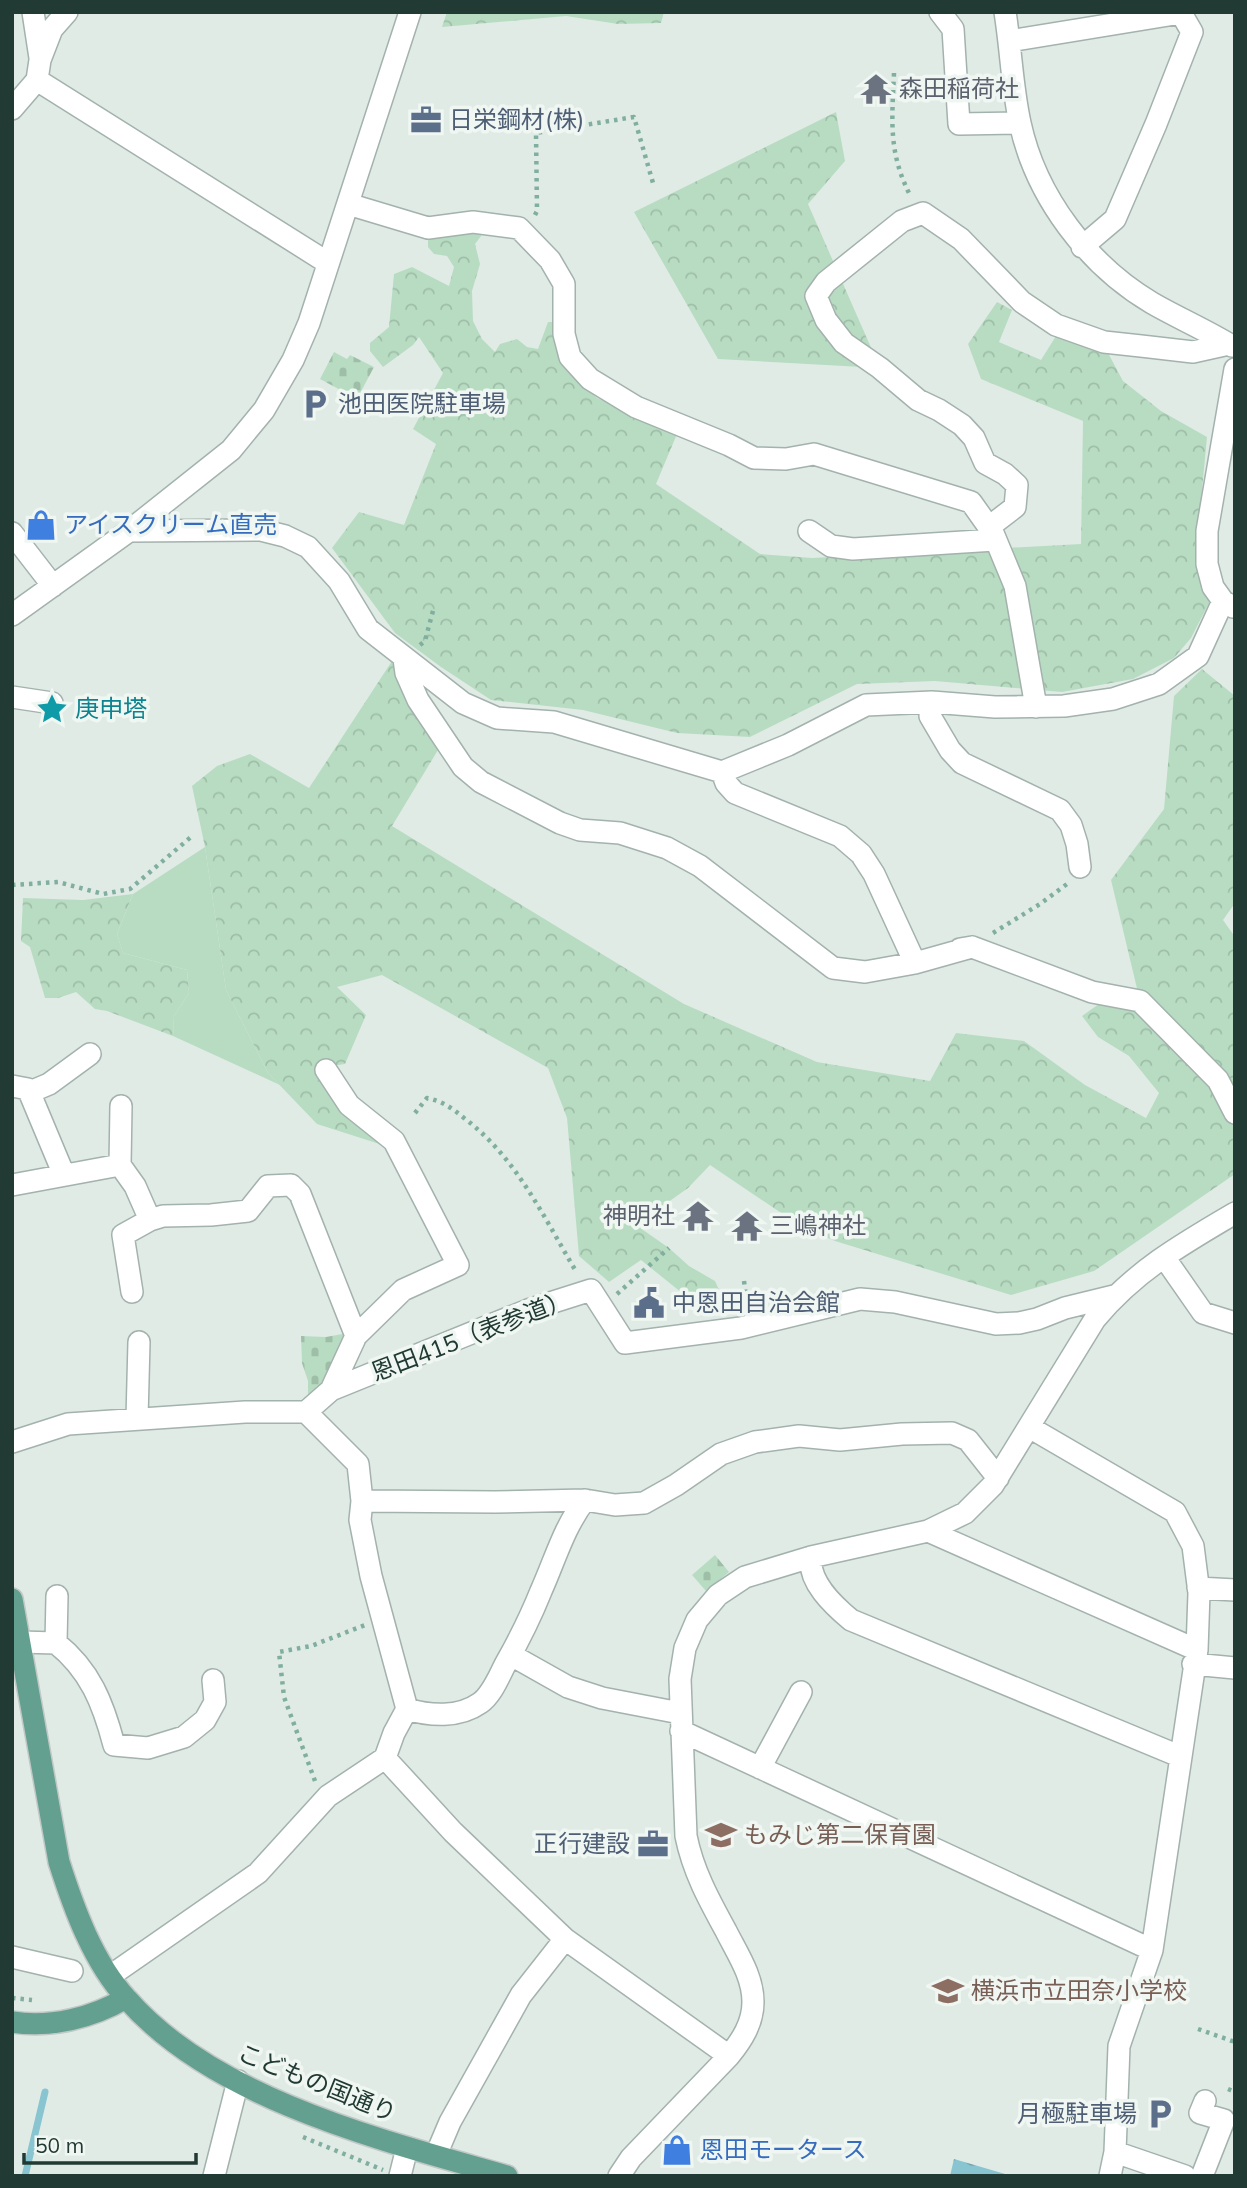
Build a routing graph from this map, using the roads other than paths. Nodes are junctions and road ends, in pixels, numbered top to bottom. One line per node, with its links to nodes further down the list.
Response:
1 (33, 12): 7 (street)
2 (67, 12): 7 (street)
3 (410, 12): 10 (street)
4 (940, 12): 9 (street)
5 (1005, 12): 6 (street)
6 (1009, 41): 9 (street); 11 (street)
7 (39, 70): 8 (street); 12 (street)
8 (12, 109)
9 (1020, 123): 11 (street)
10 (348, 204): 12 (street); 18 (street)
11 (1082, 247): 13 (street)
12 (328, 263): 15 (street)
13 (1232, 346): 18 (street)
14 (1235, 369): 20 (street)
15 (129, 531): 19 (street); 22 (street)
16 (809, 531): 18 (street)
17 (12, 533): 19 (street)
18 (992, 533): 26 (street)
19 (53, 586): 21 (street)
20 (1229, 605): 26 (street)
21 (12, 615)
22 (404, 659): 27 (street); 29 (street)
23 (12, 697): 25 (street)
24 (932, 702): 26 (street); 27 (street); 28 (street)
25 (52, 703)
26 (1036, 707)
27 (722, 772): 29 (street)
28 (1080, 867)
29 (915, 963): 34 (street)
30 (90, 1054): 32 (street)
31 (326, 1070): 44 (street)
32 (21, 1089): 36 (street)
33 (121, 1106): 35 (street)
34 (1235, 1112)
35 (120, 1165): 36 (street); 39 (street)
36 (64, 1175): 37 (street)
37 (12, 1185)
38 (1235, 1213): 40 (street)
39 (150, 1220): 41 (street); 44 (street)
40 (1164, 1257): 42 (street); 43 (street)
41 (132, 1292)
42 (1114, 1296): 46 (street, 恩田415（表参道）); 49 (street)
43 (1235, 1322)
44 (356, 1336): 46 (street)
45 (139, 1342): 48 (street)
46 (331, 1390): 47 (street)
47 (306, 1412): 48 (street); 53 (street)
48 (137, 1418): 50 (street)
49 (1028, 1427): 51 (street); 56 (street)
50 (12, 1442)
51 (998, 1478): 52 (street); 54 (street)
52 (585, 1500): 53 (street); 62 (street)
53 (362, 1501): 67 (street)
54 (928, 1531): 55 (street); 63 (street)
55 (810, 1563): 68 (street); 69 (street)
56 (1198, 1588): 57 (street); 63 (street)
57 (1235, 1590)
58 (57, 1596): 61 (street)
59 (12, 1600): 60 (main road, こどもの国通り)
60 (20, 1642): 61 (street); 76 (main road, こどもの国通り)
61 (56, 1643): 65 (street)
62 (511, 1655): 67 (street); 68 (street)
63 (1195, 1657): 64 (street); 69 (street)
64 (1235, 1668)
65 (213, 1680)
66 (801, 1692): 71 (street)
67 (407, 1709): 70 (street)
68 (681, 1722): 71 (street); 79 (street)
69 (1179, 1756): 73 (street)
70 (385, 1758): 72 (street); 76 (street)
71 (760, 1768): 73 (street)
72 (565, 1939): 79 (street); 84 (street)
73 (1152, 1950): 83 (street)
74 (12, 1957): 75 (street)
75 (72, 1970)
76 (110, 1976): 77 (main road, こどもの国通り)
77 (126, 1998): 78 (main road); 80 (main road, こどもの国通り)
78 (12, 2022)
79 (729, 2056): 88 (street)
80 (238, 2081): 82 (main road, こどもの国通り); 85 (street)
81 (1205, 2101): 91 (street)
82 (407, 2148): 84 (main road, こどもの国通り); 86 (street)
83 (1115, 2152): 89 (street); 90 (street)
84 (436, 2155): 87 (main road, こどもの国通り)
85 (214, 2176)
86 (400, 2176)
87 (507, 2176)
88 (619, 2176)
89 (1110, 2176)
90 (1185, 2176)
91 (1202, 2176)

